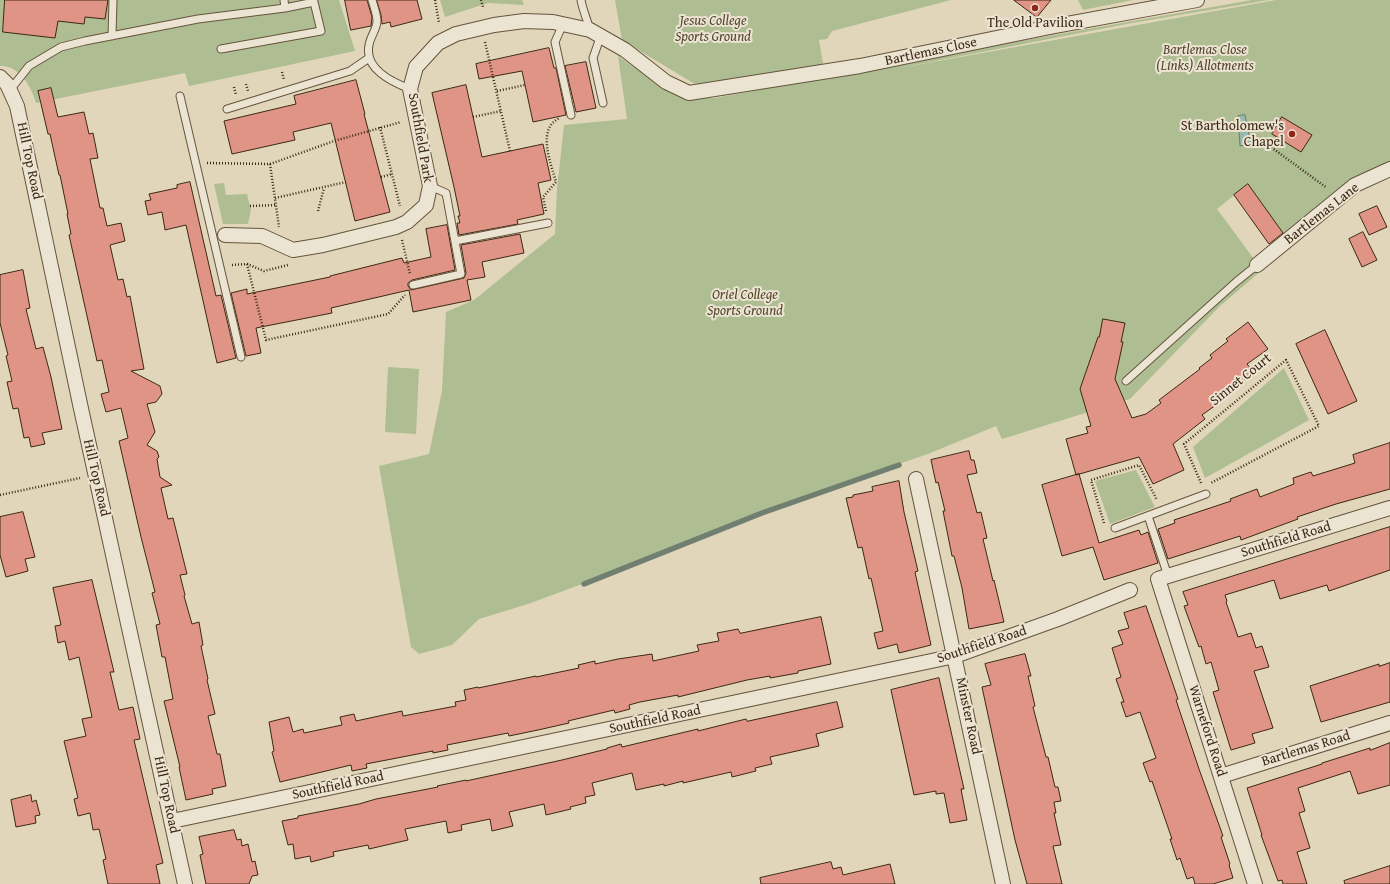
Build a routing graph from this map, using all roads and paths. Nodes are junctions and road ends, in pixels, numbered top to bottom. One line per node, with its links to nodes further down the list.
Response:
1 (112, 0): 14 (lane)
2 (284, 0): 9 (lane)
3 (372, 0): 16 (lane)
4 (435, 0): 10 (path)
5 (481, 0): 8 (path)
6 (581, 0): 13 (lane)
7 (1197, 0): 18 (street, Bartlemas Close)
8 (483, 7)
9 (285, 8): 14 (lane); 15 (lane)
10 (440, 23)
11 (563, 24): 12 (street, Southfield Park); 13 (street, Southfield Park); 27 (lane)
12 (482, 28): 20 (street, Southfield Park); 22 (path)
13 (595, 32): 18 (street, Southfield Park); 24 (lane)
14 (112, 36): 21 (lane)
15 (221, 50)
16 (369, 58): 20 (lane); 25 (lane)
17 (0, 77): 21 (street, Hill Top Road)
18 (666, 82)
19 (525, 85): 22 (path)
20 (410, 89): 29 (street, Southfield Park)
21 (10, 90): 56 (street, Hill Top Road)
22 (497, 91): 26 (path)
23 (180, 96): 33 (lane)
24 (603, 103)
25 (227, 109)
26 (501, 111): 28 (path); 32 (path)
27 (571, 116): 46 (path)
28 (472, 117)
29 (416, 118): 30 (path); 39 (street, Southfield Park)
30 (380, 127): 34 (path); 36 (path)
31 (1264, 142): 42 (path)
32 (510, 151)
33 (195, 164): 34 (path); 48 (lane)
34 (270, 164): 41 (path)
35 (1390, 169): 42 (street, Bartlemas Lane)
36 (392, 174): 37 (path); 47 (path)
37 (381, 177)
38 (346, 182): 40 (path)
39 (430, 186): 47 (street, Southfield Park); 50 (lane)
40 (324, 188): 41 (path); 45 (path)
41 (275, 198): 43 (path)
42 (1339, 198): 52 (street, Bartlemas Lane)
43 (276, 205): 44 (path); 49 (path)
44 (250, 206)
45 (318, 211)
46 (548, 223): 50 (lane)
47 (401, 224): 49 (street, Southfield Park); 53 (path)
48 (219, 234): 49 (street, Southfield Park); 54 (lane)
49 (272, 241)
50 (455, 241): 53 (lane)
51 (247, 264): 53 (path)
52 (1257, 265): 55 (lane)
53 (413, 285)
54 (241, 357)
55 (1126, 381)
56 (96, 474): 59 (path); 69 (street, Hill Top Road)
57 (916, 479): 66 (street, Minster Road)
58 (1205, 491): 58 (path, Sinnet Court); 61 (lane)
59 (0, 495)
60 (1390, 508): 64 (street, Southfield Road)
61 (1163, 510): 62 (lane); 63 (path)
62 (1148, 516): 63 (lane); 64 (lane)
63 (1115, 528)
64 (1163, 578): 68 (street, Warneford Road)
65 (1130, 590): 66 (street, Southfield Road)
66 (955, 656): 69 (street, Southfield Road); 71 (street, Minster Road)
67 (1390, 723): 68 (street, Bartlemas Road)
68 (1221, 776): 72 (street, Warneford Road)
69 (172, 821): 70 (street, Hill Top Road)
70 (185, 884)
71 (1004, 884)
72 (1255, 884)

